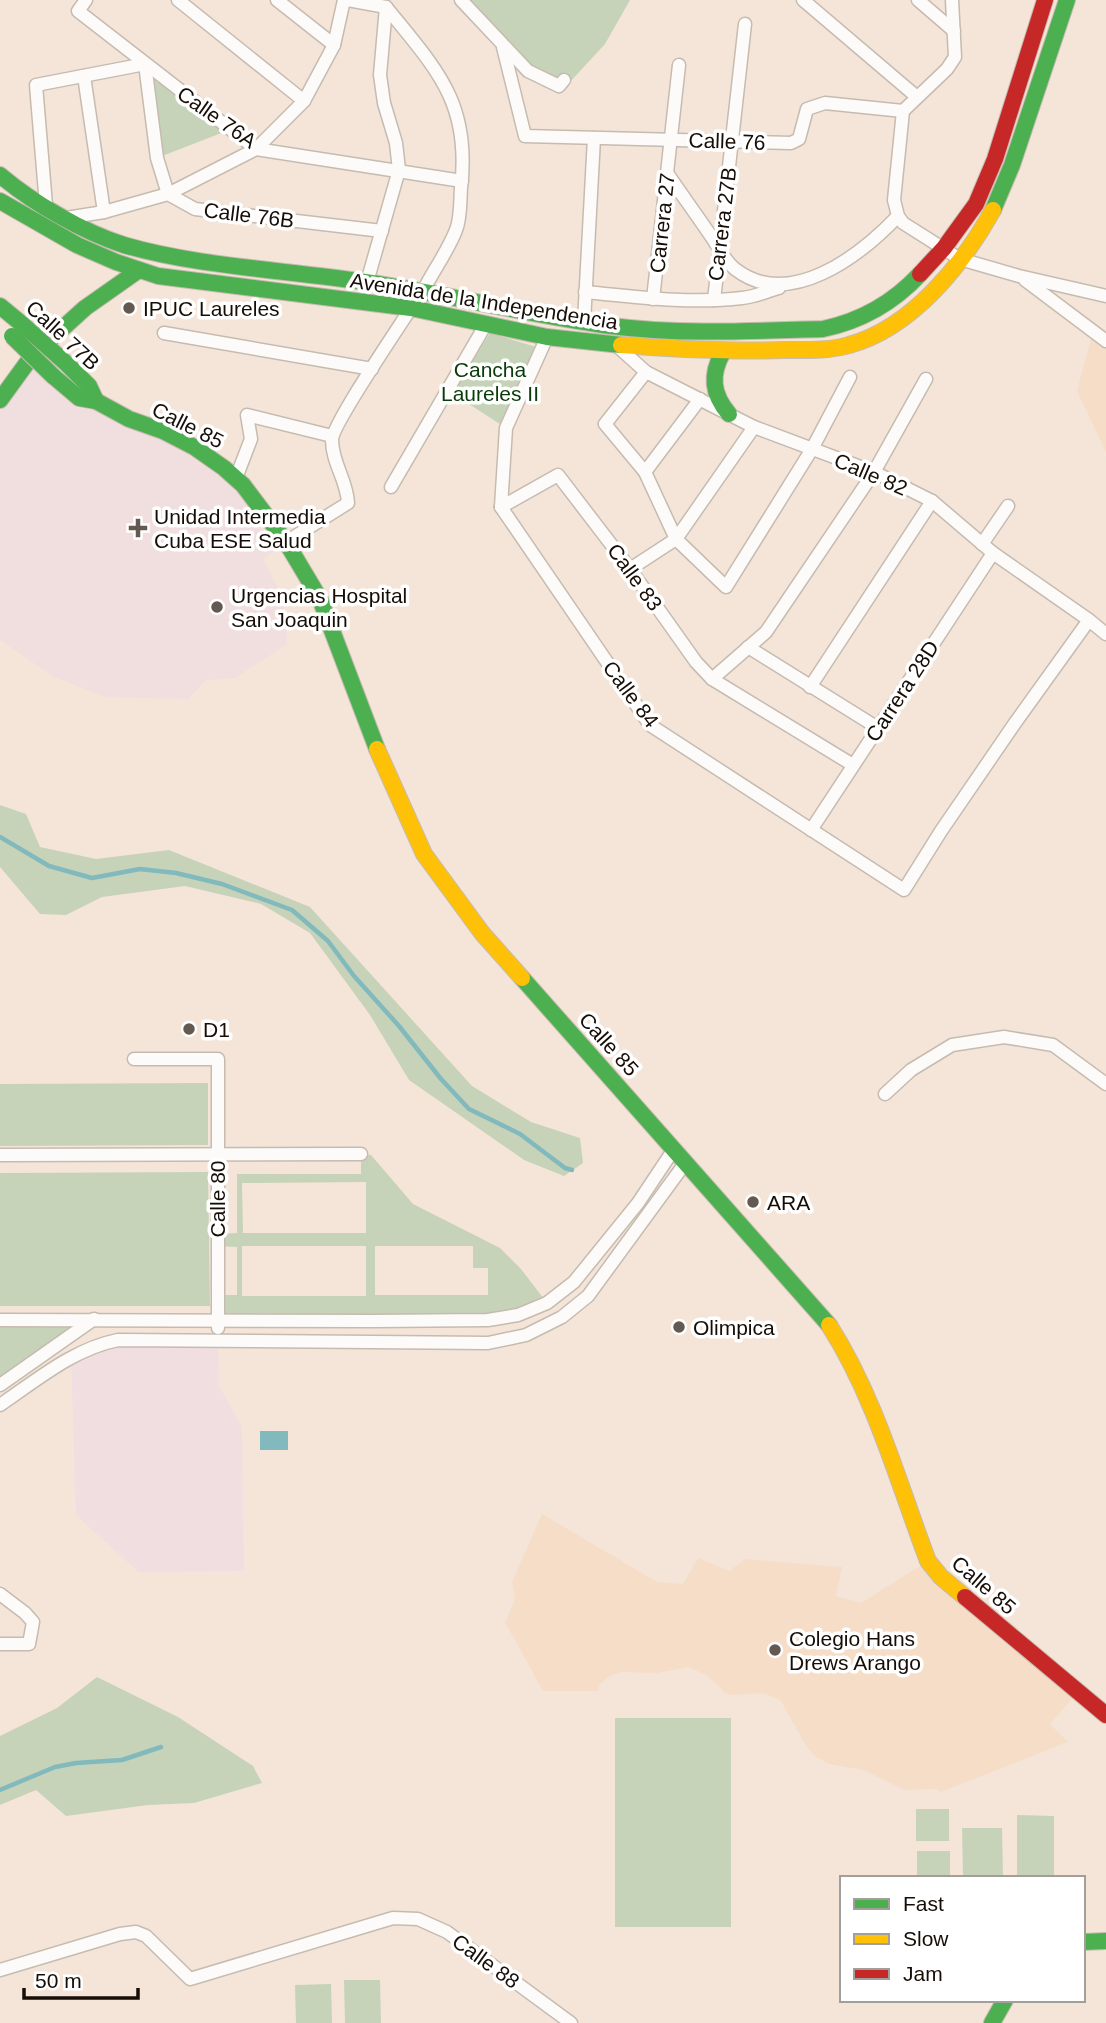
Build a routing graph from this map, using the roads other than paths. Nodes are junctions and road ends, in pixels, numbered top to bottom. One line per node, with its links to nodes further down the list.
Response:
1 (178, 0): 21 (street)
2 (278, 0): 14 (street)
3 (346, 0): 11 (street); 14 (street)
4 (461, 0): 15 (street)
5 (803, 0): 20 (street)
6 (918, 0): 13 (street)
7 (952, 0): 13 (street)
8 (1045, 0): 38 (main road, Avenida de la Independencia)
9 (1067, 0): 40 (main road, Avenida de la Independencia)
10 (82, 6): 16 (street, Calle 76A)
11 (386, 7): 27 (street); 30 (street)
12 (745, 24): 25 (street, Carrera 27B)
13 (954, 31): 20 (street)
14 (334, 45): 21 (street)
15 (503, 47): 19 (street); 23 (street, Calle 76)
16 (145, 64): 18 (street); 26 (street, Calle 76A); 31 (street)
17 (679, 65): 24 (street, Carrera 27)
18 (84, 76): 33 (street); 34 (street)
19 (564, 80)
20 (917, 97): 22 (street)
21 (304, 101): 26 (street)
22 (903, 111): 25 (street, Calle 76); 35 (street)
23 (594, 138): 24 (street, Calle 76); 46 (street)
24 (671, 140): 25 (street, Calle 76); 28 (street, Carrera 27)
25 (732, 141): 39 (street, Carrera 27B)
26 (256, 149): 27 (street, Calle 76A); 31 (street)
27 (399, 170): 30 (street, Calle 76A); 37 (street)
28 (667, 173): 39 (street); 48 (street, Carrera 27)
29 (0, 175): 33 (main road, Avenida de la Independencia)
30 (462, 181): 45 (street)
31 (168, 194): 34 (street); 37 (street, Calle 76B)
32 (1, 202): 41 (main road, Avenida de la Independencia)
33 (46, 205): 36 (main road, Avenida de la Independencia)
34 (104, 212): 36 (street)
35 (898, 216): 38 (street); 44 (street)
36 (84, 222): 43 (main road, Avenida de la Independencia)
37 (382, 232): 43 (street)
38 (944, 248): 40 (street); 52 (main road, Avenida de la Independencia)
39 (719, 249): 44 (street); 49 (street, Carrera 27B)
40 (960, 259): 42 (street); 59 (main road, Avenida de la Independencia)
41 (139, 270): 51 (main road, Avenida de la Independencia); 65 (main road)
42 (1019, 276): 47 (street); 57 (street)
43 (367, 282): 45 (main road, Avenida de la Independencia)
44 (793, 284): 49 (street)
45 (422, 291): 52 (main road, Avenida de la Independencia)
46 (585, 292): 48 (street); 52 (street)
47 (1106, 296)
48 (653, 299): 49 (street)
49 (714, 300)
50 (0, 306): 54 (main road, Calle 77B)
51 (411, 308): 53 (main road, Avenida de la Independencia); 60 (street)
52 (584, 322)
53 (485, 324): 56 (main road, Avenida de la Independencia); 74 (street)
54 (12, 329): 66 (main road, Calle 77B, bridge); 66 (main road, Calle 77B, bridge)
55 (164, 333): 60 (street)
56 (547, 337): 58 (main road, Avenida de la Independencia); 77 (street)
57 (1106, 341)
58 (616, 345): 59 (main road, Avenida de la Independencia); 61 (street, Calle 82)
59 (723, 352): 67 (main road)
60 (372, 369): 69 (street)
61 (646, 372): 64 (street, Calle 82); 71 (street)
62 (849, 377): 70 (street)
63 (926, 379): 72 (street)
64 (700, 399): 67 (street, Calle 82); 71 (street)
65 (0, 400)
66 (96, 401): 73 (main road, Calle 85)
67 (729, 414): 68 (street, Calle 82)
68 (754, 427): 70 (street, Calle 82); 78 (street)
69 (332, 436): 73 (street); 79 (street)
70 (812, 449): 72 (street, Calle 82); 78 (street)
71 (645, 472): 78 (street)
72 (874, 472): 75 (street, Calle 82); 85 (street)
73 (236, 478): 79 (main road, Calle 85)
74 (391, 487)
75 (932, 501): 80 (street, Calle 82); 87 (street)
76 (1008, 506): 80 (street)
77 (501, 507): 82 (street, Calle 83); 90 (street, Calle 84)
78 (676, 538): 82 (street)
79 (286, 542): 97 (main road, Calle 85)
80 (982, 544): 81 (street, Calle 82)
81 (993, 553): 83 (street, Calle 82); 88 (street, Carrera 28D)
82 (630, 569): 86 (street, Calle 83)
83 (1089, 620): 84 (street, Calle 82); 90 (street, Calle 84)
84 (1106, 635)
85 (748, 647): 86 (street); 87 (street)
86 (712, 679): 89 (street, Calle 83)
87 (810, 687): 88 (street)
88 (878, 729): 89 (street, Carrera 28D)
89 (853, 765): 90 (street, Carrera 28D)
90 (811, 830)
91 (134, 1059): 96 (street, Calle 80)
92 (1106, 1084): 93 (street)
93 (885, 1094)
94 (361, 1154): 96 (street)
95 (0, 1155): 96 (street)
96 (217, 1155): 100 (street, Calle 80)
97 (680, 1156): 100 (street); 101 (street); 106 (main road, Calle 85)
98 (94, 1319): 99 (street); 100 (street); 102 (street)
99 (0, 1320)
100 (217, 1321): 101 (street, Calle 80)
101 (218, 1339): 103 (street)
102 (0, 1385)
103 (0, 1405)
104 (0, 1594): 105 (street)
105 (0, 1644)
106 (1106, 1715)
107 (1106, 1941): 108 (main road)
108 (1085, 1942)
109 (0, 1970): 111 (street, Calle 88)
110 (1004, 2002): 112 (main road)
111 (571, 2023)
112 (992, 2023)

